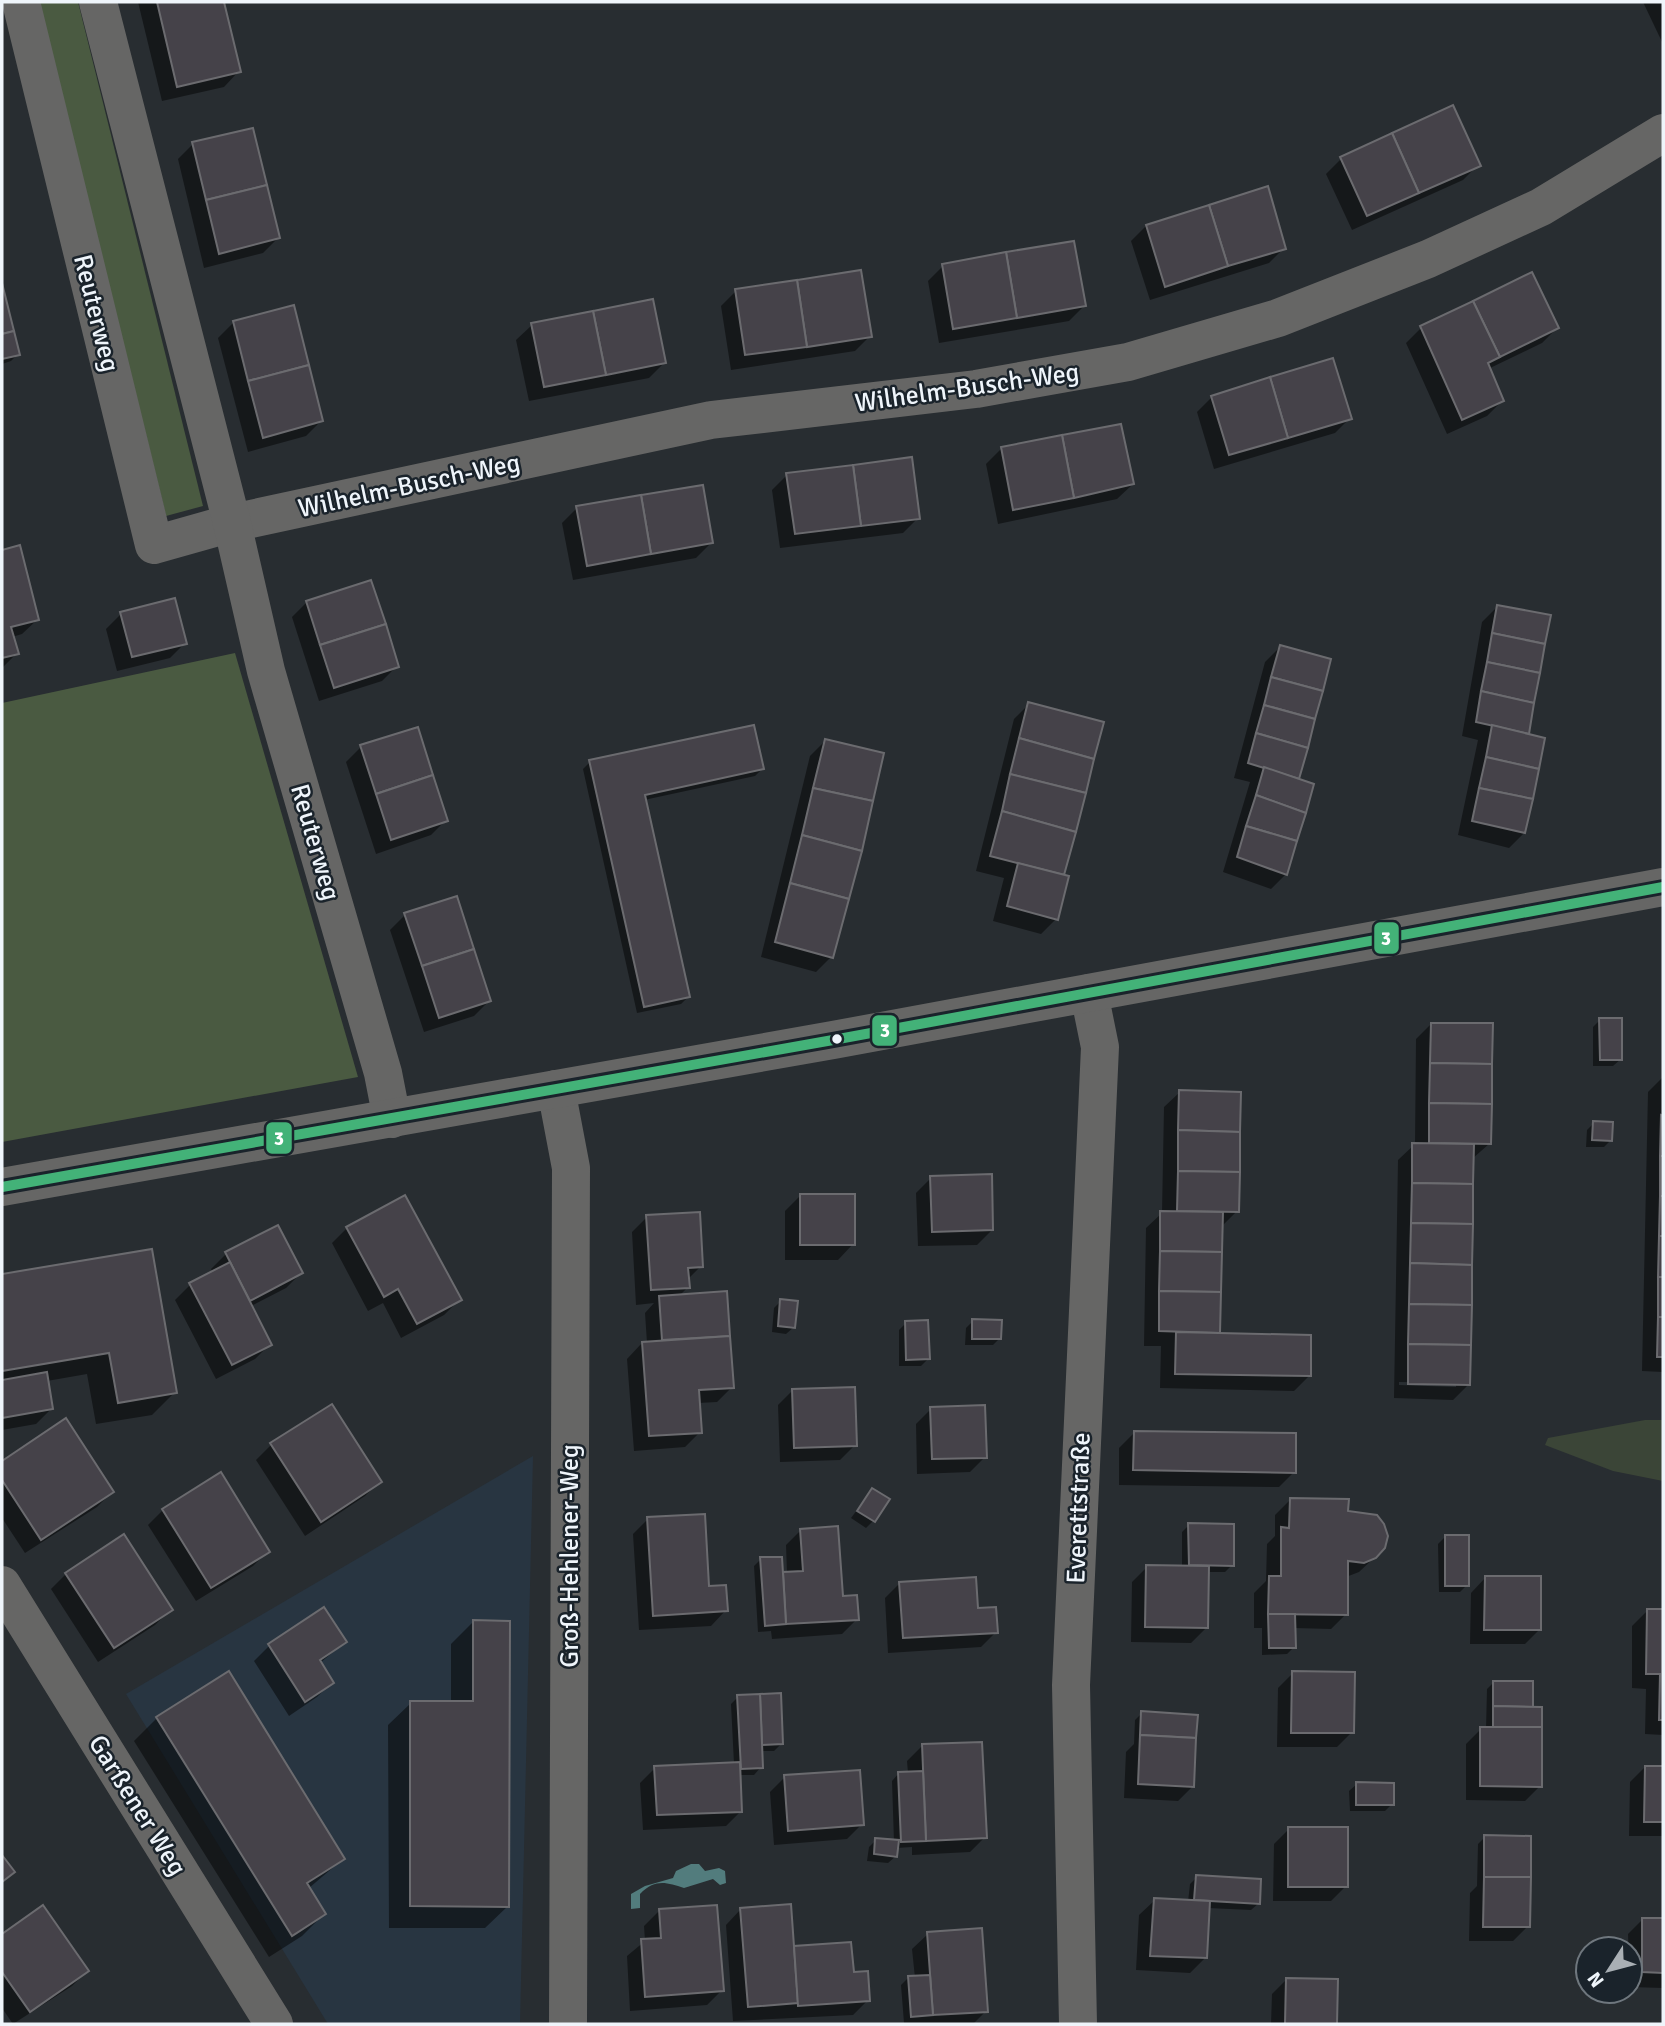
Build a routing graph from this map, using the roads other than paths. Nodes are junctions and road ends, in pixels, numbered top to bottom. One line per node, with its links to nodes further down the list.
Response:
1 (21, 2): 4 (street, Reuterweg)
2 (99, 2): 4 (street, Reuterweg)
3 (1663, 133): 4 (street, Wilhelm-Busch-Weg)
4 (232, 523): 8 (street, Reuterweg)
5 (1663, 887): 6 (street)
6 (1089, 993): 7 (street); 13 (street, Everettstraße)
7 (556, 1089): 8 (street); 12 (street, Groß-Hehlener-Weg)
8 (392, 1119): 9 (street)
9 (2, 1187)
10 (2, 1586): 11 (street, Garßener Weg)
11 (274, 2024)
12 (568, 2024)
13 (1078, 2024)

